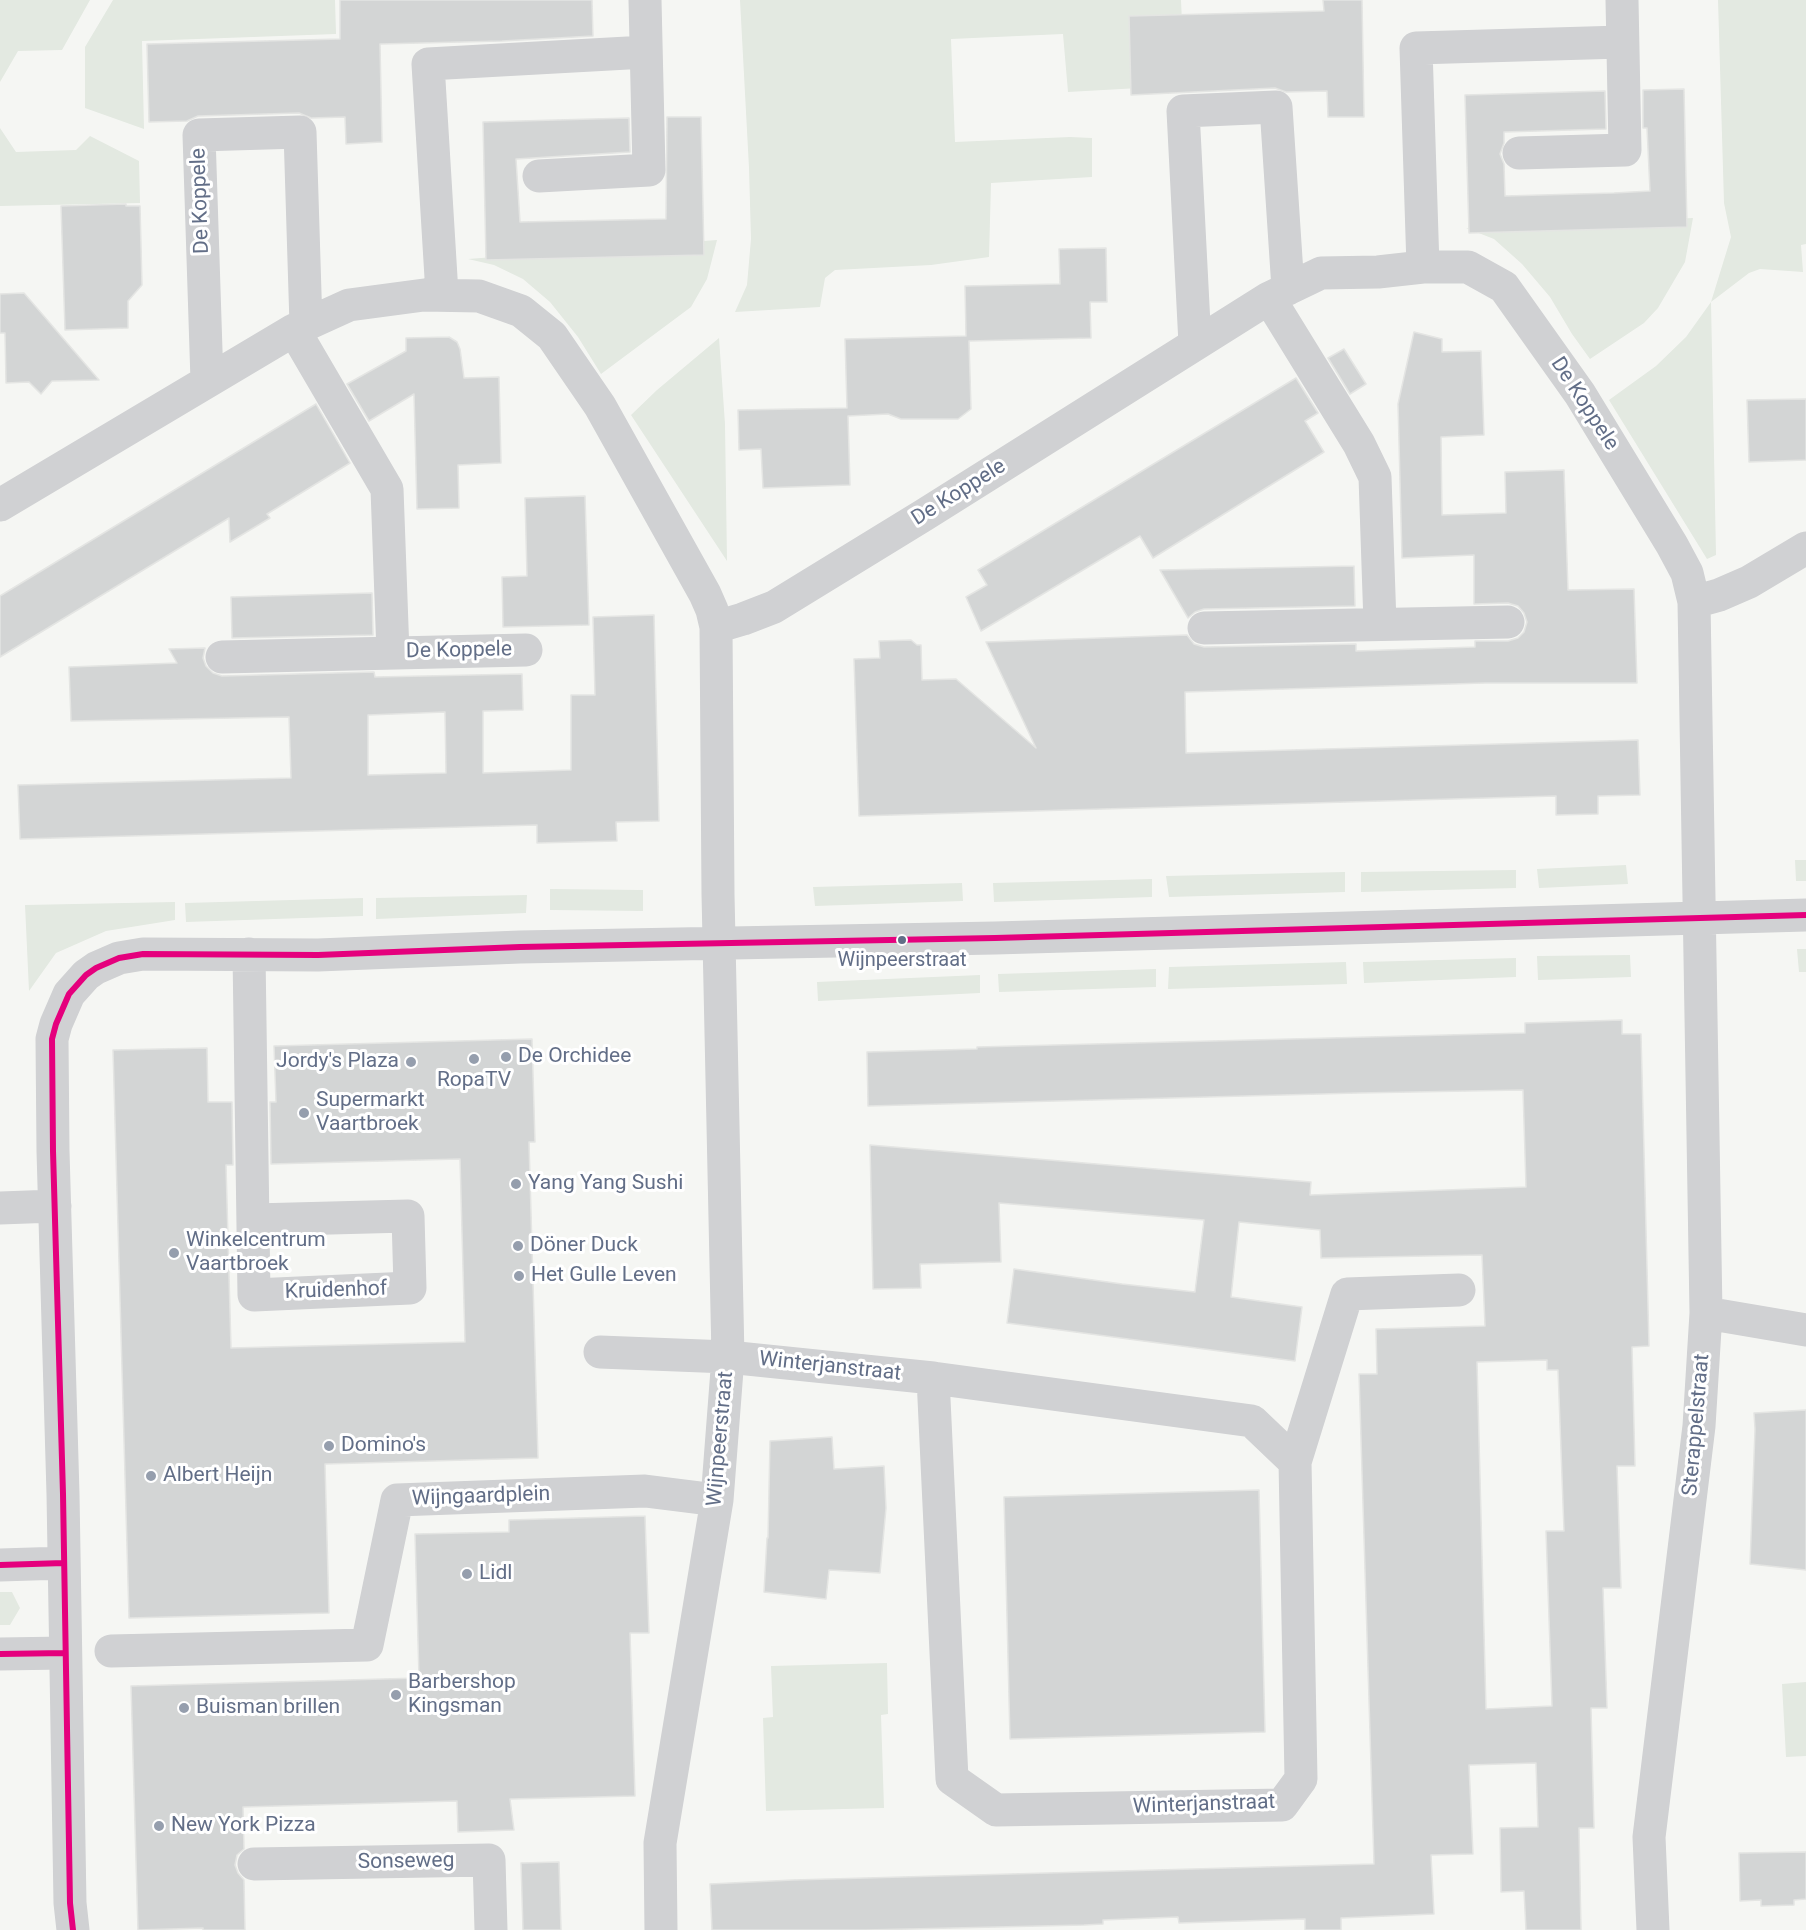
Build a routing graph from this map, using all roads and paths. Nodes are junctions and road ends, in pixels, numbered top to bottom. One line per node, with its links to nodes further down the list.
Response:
1 (645, 0): 4 (street)
2 (1622, 0): 3 (street)
3 (1622, 42): 5 (street); 7 (street)
4 (646, 52): 6 (street); 9 (street)
5 (1519, 153)
6 (538, 176)
7 (1423, 267): 8 (street, De Koppele); 15 (street, De Koppele)
8 (1279, 293): 11 (street, De Koppele); 11 (street); 17 (street)
9 (442, 294): 10 (street); 18 (street)
10 (300, 327): 12 (street); 12 (street, De Koppele); 21 (street, De Koppele)
11 (1195, 344): 18 (street, De Koppele)
12 (207, 381): 13 (street)
13 (0, 505)
14 (1806, 548): 15 (street)
15 (1694, 602): 24 (street, De Koppele)
16 (1508, 622): 17 (street)
17 (1380, 624): 19 (street)
18 (716, 627): 25 (street)
19 (1204, 628)
20 (526, 650): 21 (street, De Koppele)
21 (393, 653): 22 (street, De Koppele)
22 (222, 657)
23 (1806, 915): 24 (street)
24 (1700, 918): 25 (street); 31 (street, Sterappelstraat)
25 (719, 944): 26 (street); 34 (street, Wijnpeerstraat)
26 (249, 954): 27 (street); 29 (street, Kruidenhof)
27 (55, 1206): 28 (street); 38 (street)
28 (0, 1208)
29 (254, 1220): 29 (street, Kruidenhof)
30 (1459, 1290): 36 (street)
31 (1707, 1313): 32 (street); 47 (street, Sterappelstraat)
32 (1806, 1330)
33 (600, 1352): 34 (street, Winterjanstraat)
34 (728, 1357): 35 (street, Winterjanstraat); 37 (street, Wijnpeerstraat)
35 (933, 1378): 36 (street, Winterjanstraat); 36 (street, Winterjanstraat)
36 (1296, 1462)
37 (717, 1500): 40 (street, Wijngaardplein); 46 (street, Wijnpeerstraat)
38 (64, 1563): 39 (street); 41 (street)
39 (0, 1565)
40 (111, 1651)
41 (65, 1653): 42 (street); 44 (street)
42 (0, 1654)
43 (254, 1864): 45 (street, Sonseweg)
44 (73, 1930)
45 (491, 1930)
46 (661, 1930)
47 (1653, 1930)

